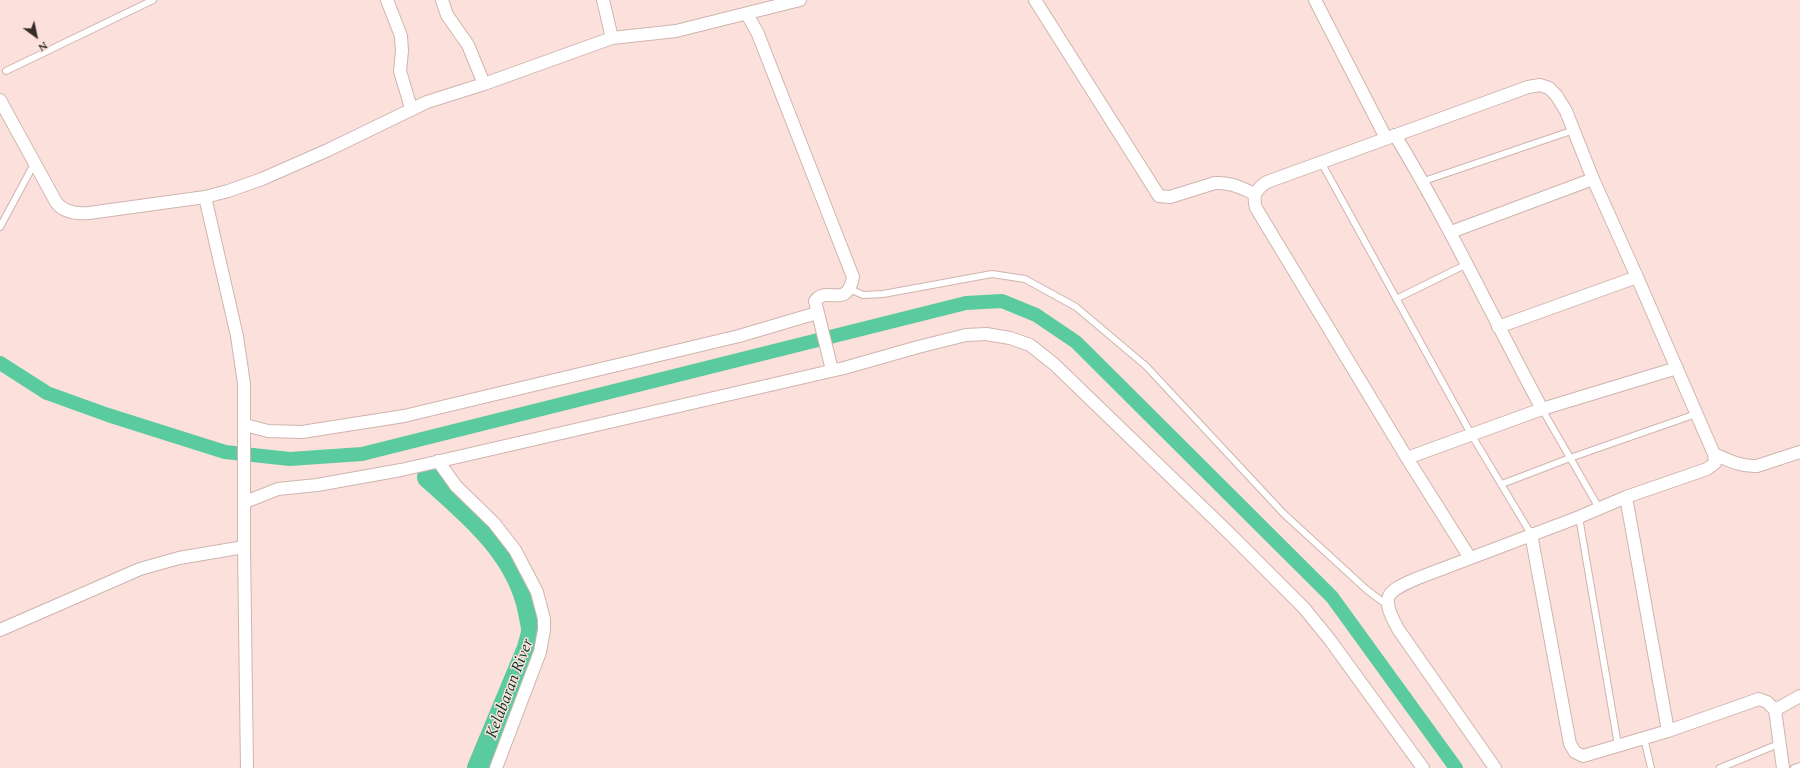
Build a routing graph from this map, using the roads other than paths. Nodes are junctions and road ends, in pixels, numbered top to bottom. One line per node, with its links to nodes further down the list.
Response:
1 (153, 0): 10 (lane)
2 (387, 0): 13 (street)
3 (442, 0): 11 (street)
4 (603, 0): 9 (street)
5 (800, 0): 8 (street)
6 (1035, 0): 20 (street)
7 (1315, 0): 15 (street)
8 (747, 14): 9 (street); 26 (street)
9 (612, 38): 11 (street)
10 (6, 71)
11 (484, 84): 13 (street)
12 (0, 100): 17 (street)
13 (411, 108): 21 (street)
14 (1574, 130): 15 (street); 18 (street); 19 (lane)
15 (1391, 137): 16 (street); 19 (street)
16 (1321, 162): 20 (street); 27 (lane)
17 (34, 164): 21 (street); 22 (lane)
18 (1593, 179): 23 (street); 25 (street)
19 (1424, 181): 23 (street)
20 (1255, 194): 38 (street)
21 (205, 197): 34 (street)
22 (0, 227)
23 (1451, 232): 24 (street)
24 (1467, 264): 27 (lane); 29 (street)
25 (1637, 277): 29 (street); 31 (street)
26 (850, 289): 28 (street); 49 (lane)
27 (1396, 299): 35 (lane)
28 (818, 316): 30 (street); 34 (street)
29 (1498, 327): 32 (street)
30 (830, 364): 40 (street); 60 (street)
31 (1677, 368): 32 (street); 33 (street)
32 (1542, 409): 35 (street); 39 (lane)
33 (1696, 414): 37 (street); 39 (lane)
34 (245, 430): 43 (street)
35 (1471, 434): 38 (street); 41 (lane)
36 (1800, 452): 37 (street)
37 (1714, 454): 42 (street)
38 (1407, 458): 48 (street)
39 (1570, 458): 41 (lane); 44 (lane)
40 (438, 461): 43 (street); 59 (street)
41 (1502, 484): 46 (lane)
42 (1626, 497): 44 (street); 53 (street)
43 (245, 502): 47 (street)
44 (1599, 508): 45 (street)
45 (1579, 516): 46 (street); 56 (lane)
46 (1531, 534): 48 (street); 56 (street)
47 (244, 547): 50 (street); 58 (street)
48 (1470, 558): 49 (street)
49 (1388, 606): 61 (street)
50 (0, 630)
51 (1800, 696): 52 (street)
52 (1775, 710): 53 (street); 55 (street)
53 (1668, 731): 54 (street)
54 (1644, 738): 56 (street); 62 (lane)
55 (1781, 743): 63 (lane); 64 (street)
56 (1618, 745)
57 (1800, 766): 65 (lane)
58 (247, 768)
59 (496, 768)
60 (1424, 768)
61 (1495, 768)
62 (1651, 768)
63 (1720, 768)
64 (1783, 768)
65 (1794, 768)

